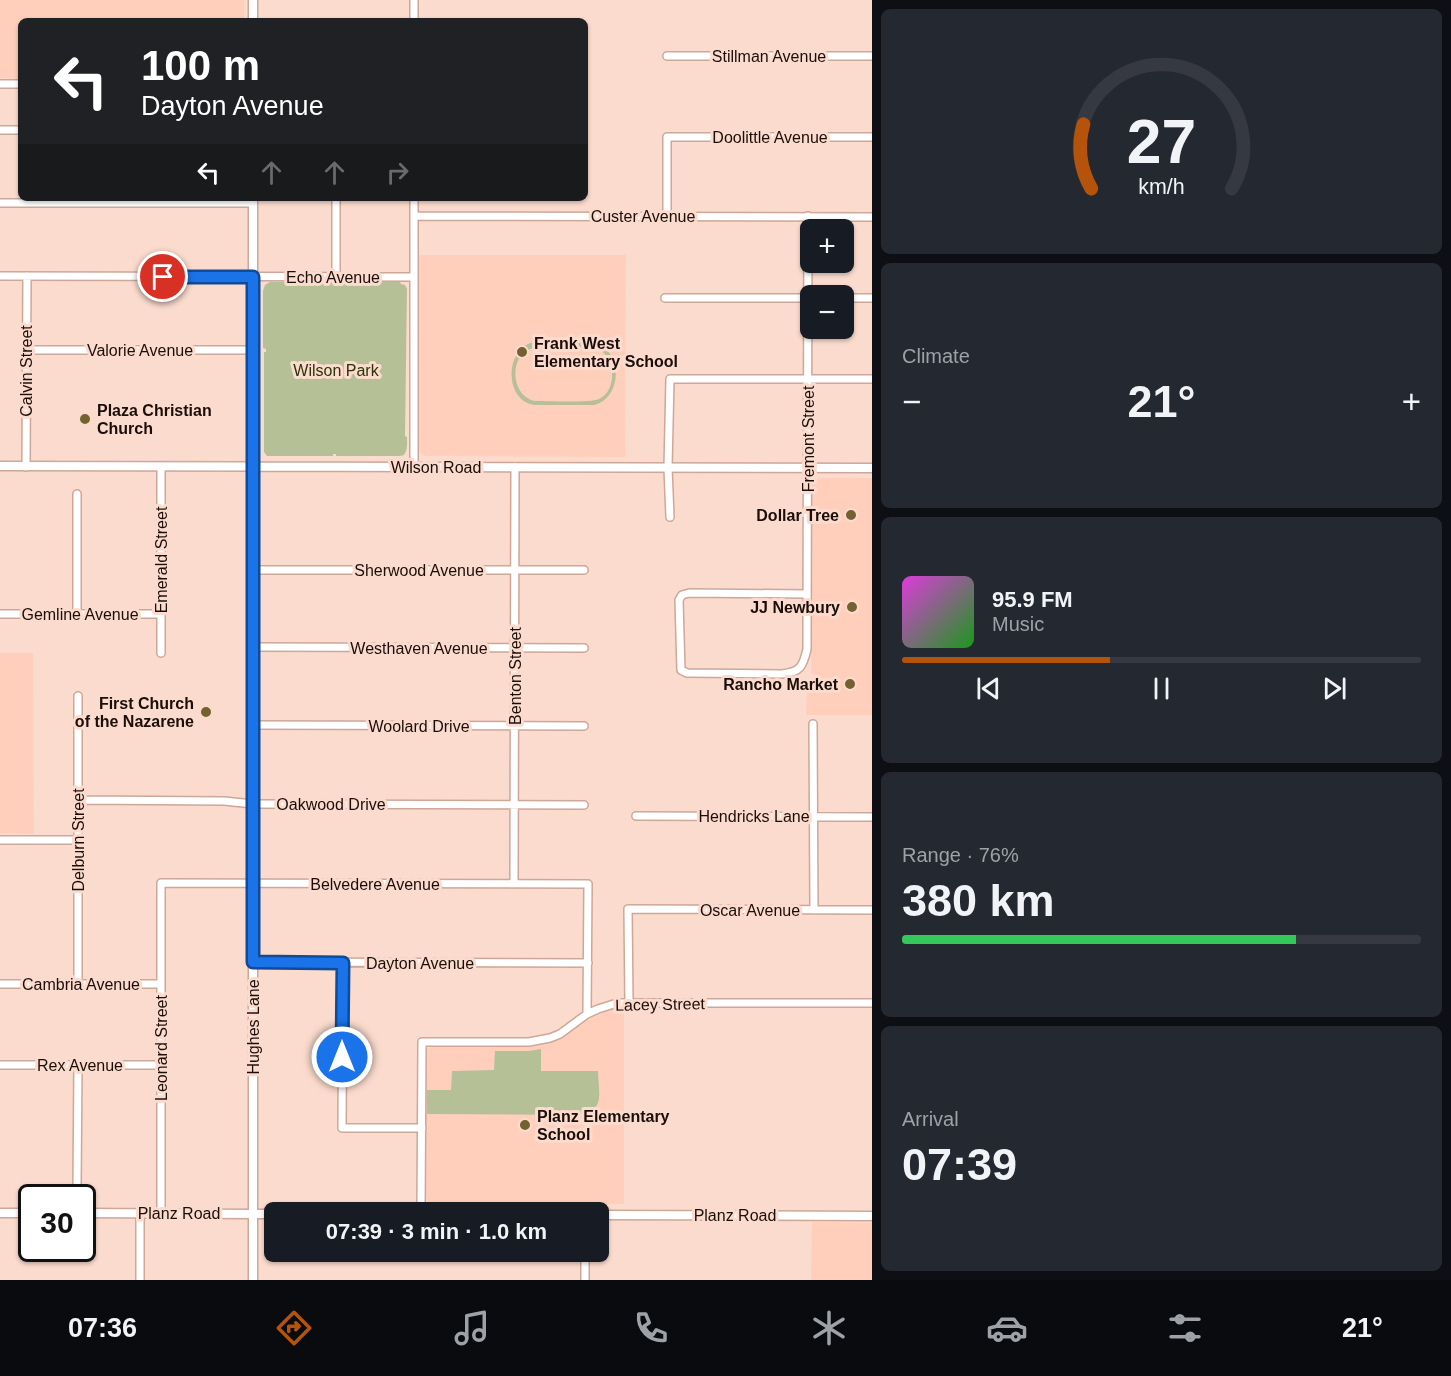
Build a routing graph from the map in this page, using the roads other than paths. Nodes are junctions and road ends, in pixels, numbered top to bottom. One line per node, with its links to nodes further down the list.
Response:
1 (254, 0): 3 (street)
2 (414, 0): 4 (street)
3 (254, 18)
4 (414, 18)
5 (667, 56): 6 (street, Stillman Avenue)
6 (872, 56)
7 (0, 84): 8 (street)
8 (18, 84)
9 (0, 130): 10 (street)
10 (18, 130)
11 (872, 138): 17 (street, Doolittle Avenue)
12 (254, 201): 15 (street); 22 (street, Hughes Lane)
13 (336, 201): 23 (street)
14 (414, 201): 16 (street)
15 (0, 203)
16 (414, 216): 17 (street, Custer Avenue); 24 (street)
17 (667, 216): 18 (street, Custer Avenue)
18 (808, 216): 19 (street, Custer Avenue); 25 (street, Fremont Street)
19 (872, 217)
20 (0, 276): 21 (street, Echo Avenue)
21 (27, 276): 22 (street, Echo Avenue); 31 (street, Calvin Street)
22 (253, 277): 23 (street, Echo Avenue); 32 (street, Hughes Lane)
23 (336, 277): 24 (street, Echo Avenue)
24 (414, 277): 39 (street)
25 (809, 285)
26 (665, 298): 27 (street)
27 (800, 298)
28 (854, 298): 29 (street)
29 (872, 298)
30 (808, 339): 33 (street, Fremont Street)
31 (26, 350): 32 (street, Valorie Avenue); 36 (street, Calvin Street)
32 (253, 350): 38 (street, Hughes Lane)
33 (808, 379): 34 (street); 41 (street); 42 (street, Fremont Street)
34 (872, 379)
35 (0, 466): 36 (street, Wilson Road)
36 (26, 466): 37 (street, Wilson Road)
37 (161, 467): 38 (street, Wilson Road); 52 (street, Emerald Street)
38 (253, 467): 39 (street, Wilson Road); 46 (street, Hughes Lane)
39 (414, 467): 40 (street, Wilson Road)
40 (515, 467): 41 (street, Wilson Road); 47 (street, Benton Street)
41 (668, 468): 42 (street, Wilson Road); 45 (street)
42 (808, 468): 43 (street, Wilson Road); 49 (street, Fremont Street)
43 (872, 468)
44 (77, 494): 51 (street)
45 (669, 517)
46 (253, 570): 47 (street, Sherwood Avenue); 53 (street, Hughes Lane)
47 (515, 570): 48 (street, Sherwood Avenue); 54 (street, Benton Street)
48 (584, 570)
49 (807, 594): 49 (street, Fremont Street)
50 (0, 614): 51 (street, Gemline Avenue)
51 (77, 614): 52 (street, Gemline Avenue)
52 (161, 614): 56 (street, Emerald Street)
53 (253, 647): 54 (street, Westhaven Avenue); 59 (street, Hughes Lane)
54 (515, 648): 55 (street, Westhaven Avenue); 60 (street, Benton Street)
55 (584, 648)
56 (161, 653)
57 (78, 696): 62 (street, Delburn Street)
58 (813, 724): 67 (street)
59 (253, 725): 60 (street, Woolard Drive); 63 (street, Hughes Lane)
60 (515, 726): 61 (street, Woolard Drive); 64 (street, Benton Street)
61 (584, 726)
62 (78, 800): 63 (street, Oakwood Drive); 70 (street, Delburn Street)
63 (253, 804): 64 (street, Oakwood Drive); 72 (street, Hughes Lane)
64 (514, 805): 65 (street, Oakwood Drive); 73 (street, Benton Street)
65 (584, 805)
66 (636, 816): 67 (street, Hendricks Lane)
67 (813, 817): 68 (street, Hendricks Lane); 74 (street)
68 (872, 817)
69 (0, 840): 70 (street)
70 (78, 840): 80 (street, Delburn Street)
71 (161, 883): 72 (street, Belvedere Avenue); 81 (street, Leonard Street)
72 (253, 883): 73 (street, Belvedere Avenue); 76 (street, Hughes Lane)
73 (514, 884): 78 (street, Belvedere Avenue)
74 (814, 910): 75 (street, Oscar Avenue); 82 (street, Oscar Avenue)
75 (872, 910)
76 (253, 962): 77 (street, Dayton Avenue); 96 (street, Hughes Lane)
77 (343, 963): 78 (street, Dayton Avenue); 88 (street)
78 (588, 963): 84 (street)
79 (0, 984): 80 (street, Cambria Avenue)
80 (78, 984): 81 (street, Cambria Avenue)
81 (161, 984): 87 (street, Leonard Street)
82 (629, 1003): 83 (street, Lacey Street); 84 (street, Lacey Street)
83 (872, 1003)
84 (588, 1014): 88 (street, Lacey Street)
85 (0, 1065): 86 (street, Rex Avenue)
86 (78, 1065): 87 (street, Rex Avenue); 89 (street)
87 (161, 1065): 95 (street, Leonard Street)
88 (422, 1128): 90 (street)
89 (77, 1184)
90 (421, 1202)
91 (0, 1213): 92 (street)
92 (18, 1213)
93 (96, 1213): 94 (street, Planz Road)
94 (140, 1213): 95 (street, Planz Road); 101 (street)
95 (160, 1214): 96 (street, Planz Road)
96 (253, 1214): 97 (street, Planz Road); 102 (street, Hughes Lane)
97 (264, 1214)
98 (609, 1215): 99 (street, Planz Road)
99 (872, 1216)
100 (585, 1262): 103 (street)
101 (140, 1280)
102 (253, 1280)
103 (585, 1280)

